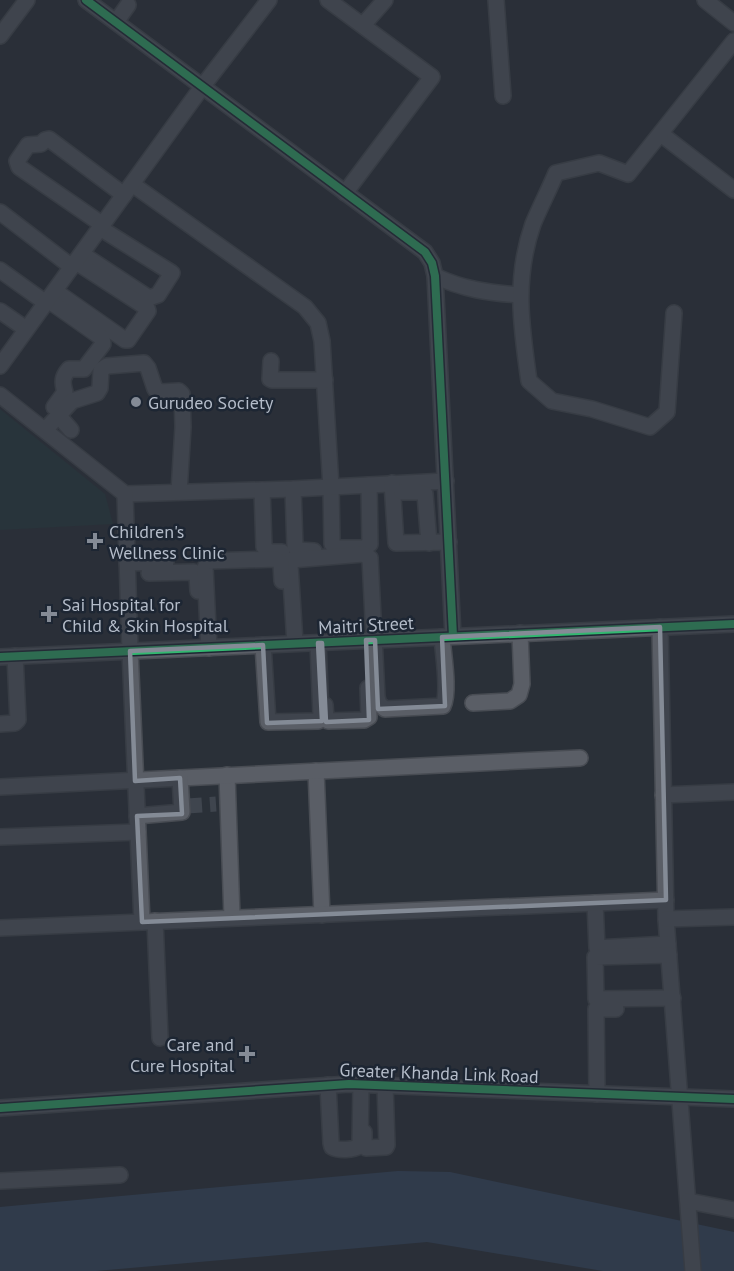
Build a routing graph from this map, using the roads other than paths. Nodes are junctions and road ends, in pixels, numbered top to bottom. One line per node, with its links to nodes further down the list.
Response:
1 (27, 0): 12 (street)
2 (86, 0): 9 (street)
3 (269, 0): 14 (street)
4 (328, 0): 11 (street)
5 (385, 0): 11 (street)
6 (496, 0): 15 (street)
7 (705, 0): 10 (street)
8 (128, 5): 9 (street)
9 (116, 22): 14 (street)
10 (734, 22)
11 (363, 25): 19 (street)
12 (0, 36)
13 (734, 41): 16 (street)
14 (202, 87): 17 (street); 19 (street)
15 (503, 96)
16 (661, 134): 18 (street); 25 (street)
17 (128, 189): 21 (street); 21 (street); 32 (street)
18 (734, 190)
19 (345, 193): 24 (street)
20 (0, 212): 22 (street)
21 (102, 226): 22 (street); 22 (street)
22 (76, 261): 26 (street); 26 (street)
23 (0, 270): 26 (street)
24 (435, 276): 25 (street); 37 (street)
25 (520, 296): 28 (street)
26 (49, 298): 29 (street); 35 (street)
27 (0, 311): 29 (street)
28 (674, 313)
29 (26, 329): 31 (street)
30 (271, 361): 32 (street)
31 (0, 366)
32 (325, 380): 39 (street)
33 (0, 395): 35 (street)
34 (58, 416): 35 (street); 36 (street); 43 (street)
35 (42, 428): 44 (street)
36 (71, 430)
37 (446, 481): 40 (street); 45 (street)
38 (369, 485): 39 (street); 39 (street); 40 (street)
39 (327, 487): 41 (street); 41 (street)
40 (393, 488): 46 (street); 46 (street)
41 (291, 489): 42 (street); 42 (street)
42 (260, 490): 43 (street); 47 (street)
43 (179, 492): 44 (street)
44 (125, 494): 49 (street)
45 (449, 542): 46 (street); 54 (street)
46 (429, 543)
47 (230, 556)
48 (190, 562): 49 (street)
49 (127, 563): 60 (street)
50 (149, 573): 59 (street)
51 (734, 624): 52 (street, Maitri Street)
52 (660, 627): 53 (street, Maitri Street); 72 (street)
53 (520, 633): 54 (street, Maitri Street); 62 (street)
54 (448, 637): 55 (street, Maitri Street); 55 (street)
55 (370, 640): 56 (street, Maitri Street); 56 (street); 57 (street)
56 (320, 643): 57 (street, Maitri Street); 58 (street)
57 (291, 644): 58 (street, Maitri Street); 59 (street)
58 (263, 645): 59 (street, Maitri Street)
59 (204, 648): 60 (street, Maitri Street)
60 (130, 651): 61 (street, Maitri Street); 67 (street)
61 (8, 657): 63 (street)
62 (473, 703)
63 (0, 724)
64 (580, 758): 65 (street)
65 (316, 771): 66 (street); 79 (street)
66 (227, 775): 68 (street); 80 (street)
67 (135, 781): 68 (street); 69 (street); 74 (street)
68 (182, 781): 70 (street); 73 (street); 74 (street)
69 (0, 788)
70 (157, 789)
71 (734, 792): 72 (street)
72 (663, 795): 77 (street)
73 (187, 806)
74 (137, 816): 75 (street)
75 (138, 832): 76 (street); 83 (street)
76 (0, 837)
77 (666, 900): 78 (street); 82 (street)
78 (595, 903): 79 (street); 85 (street)
79 (322, 915): 80 (street)
80 (232, 917): 83 (street)
81 (734, 917): 82 (street)
82 (666, 919): 85 (street)
83 (148, 922): 84 (street); 87 (street)
84 (0, 928)
85 (669, 950): 86 (street); 86 (street)
86 (673, 1002): 91 (street); 92 (street)
87 (159, 1038)
88 (363, 1084): 89 (street, Greater Khanda Link Road); 89 (street); 90 (street, Greater Khanda Link Road); 90 (street)
89 (328, 1085): 94 (street, Greater Khanda Link Road)
90 (385, 1085): 91 (street, Greater Khanda Link Road)
91 (597, 1094): 92 (street, Greater Khanda Link Road)
92 (681, 1098): 93 (street, Greater Khanda Link Road); 97 (street)
93 (734, 1099)
94 (0, 1108)
95 (120, 1175): 96 (street)
96 (0, 1181)
97 (688, 1207): 98 (street); 99 (street)
98 (734, 1210)
99 (693, 1271)

